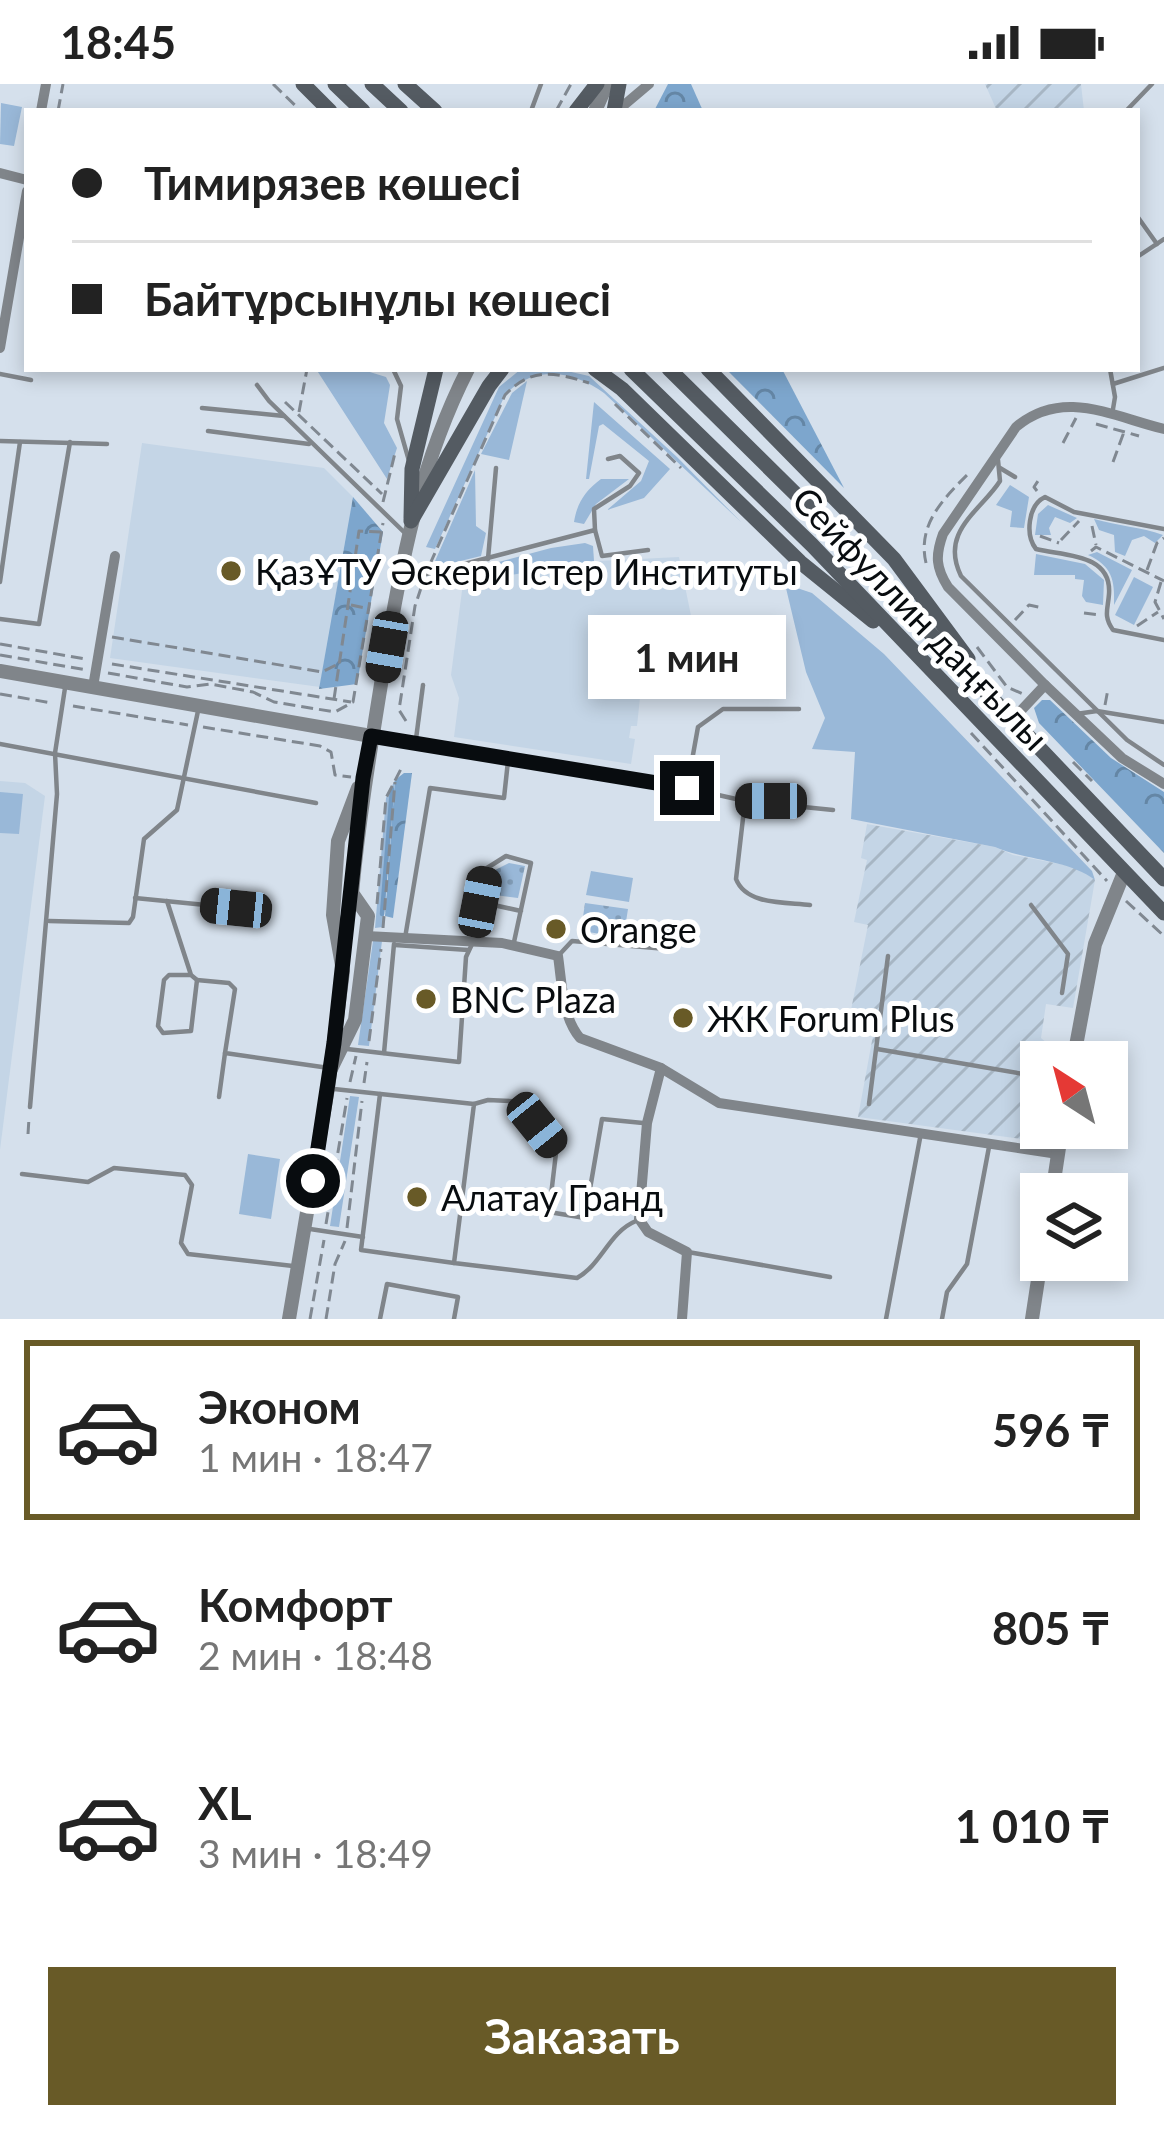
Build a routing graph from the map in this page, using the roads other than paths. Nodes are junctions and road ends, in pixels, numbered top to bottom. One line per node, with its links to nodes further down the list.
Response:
1 (303, 84): 8 (main road)
2 (335, 84): 9 (main road)
3 (372, 84): 10 (main road)
4 (405, 84): 11 (main road)
5 (597, 84): 12 (main road)
6 (649, 84): 13 (street)
7 (1152, 84): 14 (lane)
8 (327, 108)
9 (360, 108)
10 (398, 108)
11 (432, 108)
12 (578, 108)
13 (620, 108)
14 (1129, 108)
15 (24, 208): 20 (street)
16 (1140, 220): 18 (lane)
17 (1164, 239): 18 (lane)
18 (1157, 244): 19 (lane)
19 (1140, 255)
20 (0, 348)
21 (1164, 368): 34 (lane)
22 (394, 372): 36 (lane)
23 (402, 372): 36 (lane)
24 (435, 372): 50 (main road)
25 (467, 372): 52 (street)
26 (507, 372): 52 (main road)
27 (635, 372): 62 (main road, Сейфуллин даңғылы)
28 (672, 372): 69 (main road, Сейфуллин даңғылы)
29 (711, 372): 69 (main road)
30 (1111, 372): 34 (lane)
31 (0, 374): 33 (lane)
32 (594, 376): 62 (main road)
33 (31, 380)
34 (1113, 384): 38 (lane)
35 (257, 385): 39 (lane)
36 (401, 386): 50 (lane)
37 (202, 409): 39 (lane)
38 (1112, 415): 40 (street); 48 (street)
39 (284, 416): 46 (lane)
40 (1164, 429)
41 (208, 431): 46 (lane)
42 (0, 441): 43 (lane)
43 (20, 442): 44 (lane); 59 (lane)
44 (70, 442): 45 (lane); 60 (lane)
45 (107, 445)
46 (314, 445): 52 (lane)
47 (608, 459): 53 (lane)
48 (996, 462): 51 (lane); 66 (street); 71 (lane)
49 (496, 468): 57 (lane)
50 (412, 469): 52 (main road)
51 (1015, 478)
52 (409, 528): 58 (street)
53 (595, 530): 55 (lane); 57 (lane)
54 (1164, 533): 61 (lane)
55 (648, 550)
56 (115, 556): 64 (street)
57 (488, 559): 58 (lane)
58 (400, 570): 75 (street)
59 (0, 582)
60 (0, 619)
61 (1164, 640)
62 (915, 655): 89 (main road, Сейфуллин даңғылы)
63 (0, 671): 65 (street)
64 (95, 673): 65 (street); 68 (street)
65 (66, 682): 78 (lane)
66 (1045, 685): 72 (street); 73 (street)
67 (423, 686): 76 (lane)
68 (199, 706): 75 (street); 81 (lane)
69 (1001, 706): 73 (main road, Сейфуллин даңғылы)
70 (799, 709): 84 (lane)
71 (1100, 711): 72 (lane); 74 (lane); 80 (lane)
72 (1076, 714): 83 (street)
73 (1013, 719): 88 (main road, Сейфуллин даңғылы)
74 (1164, 722)
75 (371, 736): 76 (street); 82 (street)
76 (416, 742): 79 (street)
77 (0, 744): 78 (lane)
78 (56, 753): 81 (lane); 98 (lane)
79 (509, 758): 84 (street); 100 (lane)
80 (1164, 765)
81 (184, 777): 86 (lane); 91 (lane)
82 (363, 778): 90 (street); 106 (street)
83 (1164, 784)
84 (687, 788): 85 (lane)
85 (745, 801): 87 (lane); 94 (lane)
86 (316, 803)
87 (832, 810)
88 (1164, 879)
89 (1120, 882): 97 (main road, Сейфуллин даңғылы); 108 (street)
90 (352, 893): 99 (street); 106 (lane)
91 (135, 898): 92 (lane); 98 (lane)
92 (166, 901): 95 (lane); 109 (lane)
93 (1031, 904): 107 (lane)
94 (810, 905)
95 (236, 908)
96 (521, 910): 96 (lane); 102 (lane)
97 (1164, 913)
98 (47, 920): 124 (lane)
99 (365, 936): 100 (street); 112 (street)
100 (396, 940): 101 (street); 115 (lane)
101 (471, 946): 102 (street); 115 (lane)
102 (513, 947): 104 (street)
103 (667, 949): 104 (lane)
104 (558, 956): 116 (street)
105 (887, 956): 113 (lane)
106 (343, 971): 117 (street)
107 (1065, 974): 108 (lane); 110 (lane)
108 (1089, 976): 111 (street)
109 (194, 977): 109 (lane); 114 (lane)
110 (1062, 993)
111 (1077, 1041)
112 (341, 1048): 115 (lane); 117 (street)
113 (877, 1049): 118 (lane); 123 (lane)
114 (225, 1053): 117 (lane); 121 (lane)
115 (384, 1053)
116 (661, 1068): 125 (street); 126 (street)
117 (331, 1069): 119 (street)
118 (1020, 1073)
119 (328, 1088): 120 (lane); 133 (street)
120 (380, 1094): 122 (lane); 134 (lane)
121 (219, 1097)
122 (474, 1104): 125 (lane); 136 (lane)
123 (868, 1105)
124 (30, 1107)
125 (647, 1123): 132 (street)
126 (921, 1132): 127 (street); 144 (lane)
127 (989, 1143): 129 (street); 145 (lane)
128 (1059, 1149): 129 (street)
129 (1058, 1154): 130 (street)
130 (1055, 1173)
131 (22, 1174): 137 (lane)
132 (639, 1220): 135 (street); 136 (lane)
133 (305, 1228): 134 (lane); 137 (street)
134 (363, 1237): 136 (lane)
135 (687, 1252): 138 (lane); 143 (street)
136 (454, 1263)
137 (298, 1267): 140 (street)
138 (830, 1277)
139 (1038, 1281): 146 (street)
140 (289, 1319)
141 (380, 1319): 142 (lane)
142 (454, 1319)
143 (682, 1319)
144 (886, 1319)
145 (943, 1319)
146 (1032, 1319)

